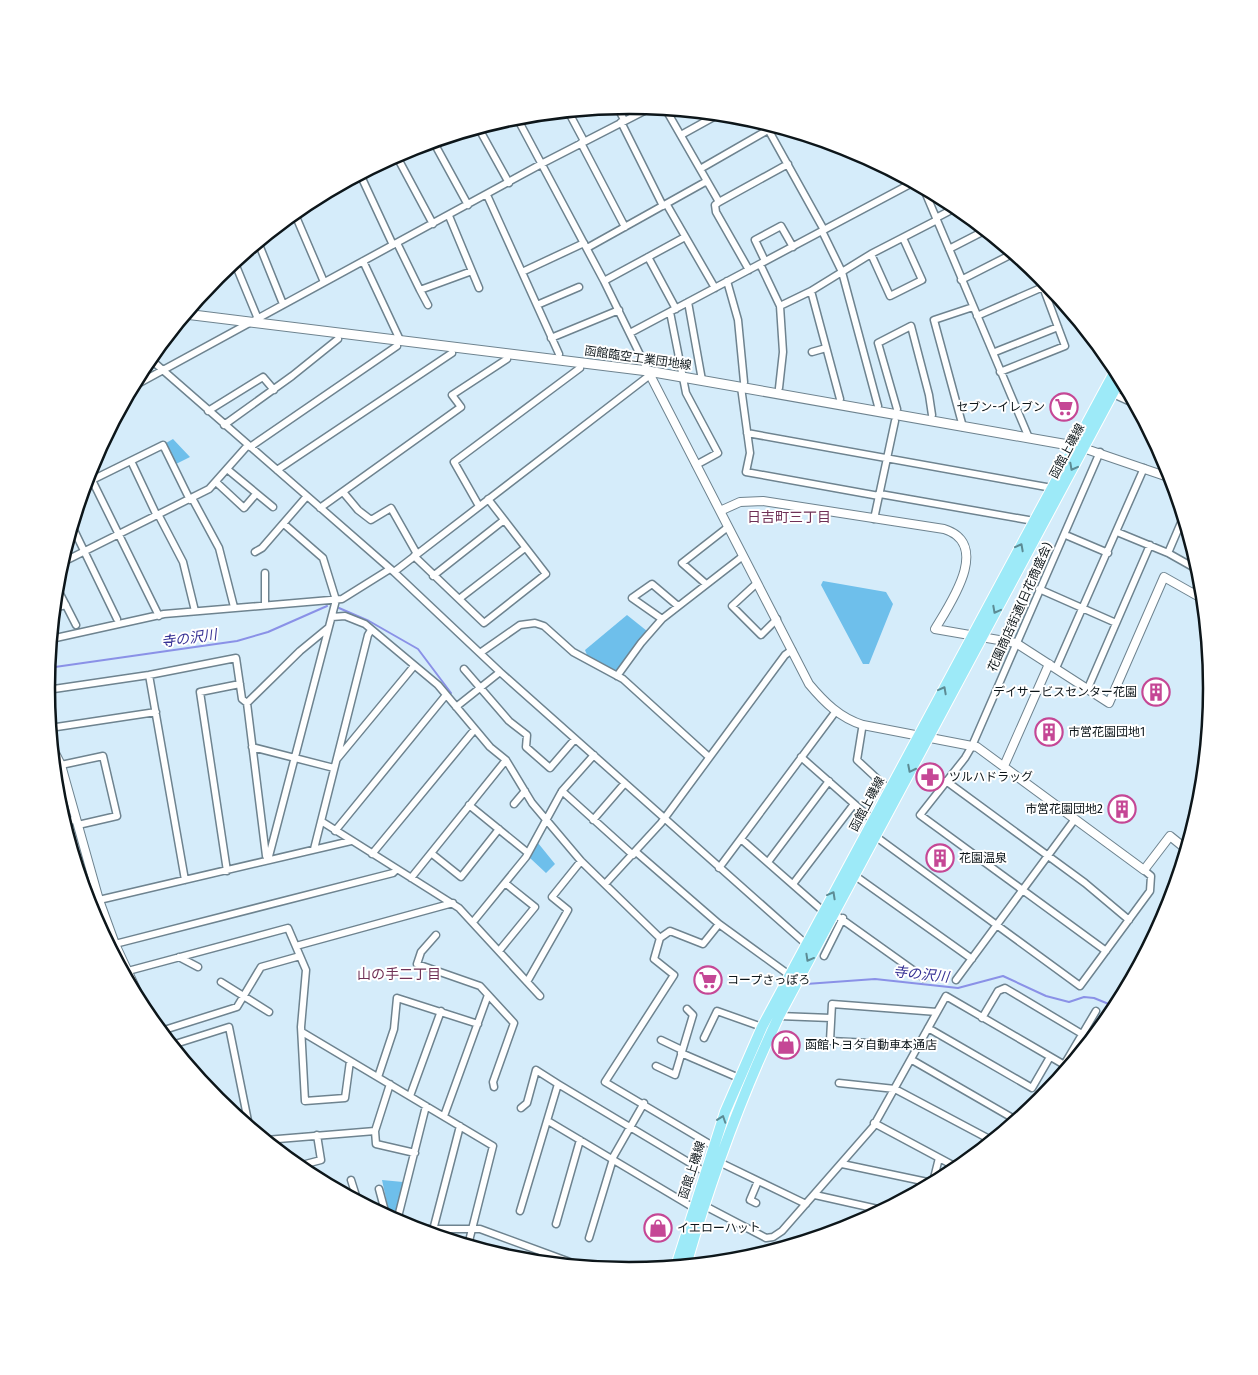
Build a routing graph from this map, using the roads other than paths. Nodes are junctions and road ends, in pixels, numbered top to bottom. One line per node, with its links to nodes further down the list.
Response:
1 (620, 114): 6 (street)
2 (637, 114): 6 (street)
3 (669, 115): 11 (street)
4 (571, 117): 12 (street)
5 (710, 119): 11 (street)
6 (622, 121): 12 (street); 26 (street)
7 (520, 124): 16 (street)
8 (767, 131): 17 (street)
9 (769, 131): 15 (street)
10 (481, 133): 20 (street)
11 (681, 135): 17 (street)
12 (583, 142): 16 (street); 32 (street)
13 (436, 147): 25 (street)
14 (399, 161): 31 (street)
15 (788, 164): 24 (street); 33 (street)
16 (542, 165): 20 (street); 38 (street)
17 (700, 168): 19 (street)
18 (363, 179): 37 (street)
19 (707, 181): 24 (street); 26 (street)
20 (509, 183): 22 (street)
21 (907, 186): 33 (street)
22 (487, 195): 25 (street); 50 (street)
23 (927, 197): 30 (street)
24 (719, 202): 49 (street)
25 (468, 205): 28 (street)
26 (665, 206): 32 (street); 35 (street)
27 (950, 211): 30 (street)
28 (448, 216): 31 (street); 48 (street)
29 (297, 219): 55 (street)
30 (937, 219): 36 (street); 41 (street)
31 (433, 224): 37 (street)
32 (625, 227): 38 (street)
33 (823, 230): 39 (street); 51 (street)
34 (980, 233): 41 (street)
35 (685, 237): 43 (street); 58 (street)
36 (903, 238): 42 (street); 42 (street)
37 (395, 244): 45 (street); 60 (street)
38 (585, 245): 50 (street); 53 (street)
39 (792, 247): 46 (street); 46 (street)
40 (260, 248): 64 (street)
41 (948, 249): 52 (street)
42 (872, 254): 51 (street)
43 (648, 257): 53 (street); 70 (street)
44 (1008, 257): 52 (street)
45 (363, 261): 55 (street); 78 (street)
46 (762, 263): 49 (street); 67 (street)
47 (237, 269): 73 (street)
48 (472, 270): 57 (street); 60 (street)
49 (749, 270): 54 (street)
50 (522, 272): 65 (street)
51 (842, 272): 61 (street); 101 (street)
52 (962, 280): 68 (street)
53 (604, 281): 69 (street)
54 (727, 281): 58 (street); 94 (street)
55 (324, 282): 64 (street)
56 (578, 287): 65 (street)
57 (480, 288)
58 (715, 288): 63 (street)
59 (1041, 288): 72 (street)
60 (420, 290): 66 (street)
61 (811, 292): 67 (street); 79 (street)
62 (1045, 292): 74 (street)
63 (688, 302): 70 (street); 93 (street)
64 (283, 304): 73 (street)
65 (537, 305): 76 (street)
66 (428, 306)
67 (780, 306): 96 (street)
68 (973, 307): 72 (street); 107 (street)
69 (619, 310): 75 (street); 76 (street)
70 (673, 310): 75 (street); 90 (street)
71 (193, 315): 73 (main road, 函館臨空工業団地線)
72 (977, 316): 88 (street)
73 (254, 320): 78 (main road, 函館臨空工業団地線); 87 (street)
74 (1058, 327): 81 (street); 88 (street)
75 (630, 333): 89 (street)
76 (552, 338): 83 (street)
77 (338, 339): 97 (street)
78 (399, 343): 89 (main road, 函館臨空工業団地線); 110 (street)
79 (826, 348): 80 (street); 99 (street)
80 (812, 352)
81 (996, 352)
82 (452, 353): 118 (street)
83 (558, 354)
84 (506, 359): 124 (street)
85 (156, 364): 87 (street)
86 (580, 368): 130 (street)
87 (164, 370): 92 (street); 103 (street)
88 (1000, 372): 109 (street)
89 (649, 373): 90 (main road, 函館臨空工業団地線); 115 (street); 129 (street)
90 (683, 377): 93 (main road, 函館臨空工業団地線); 115 (street)
91 (1111, 378): 111 (main road, 函館上磯線)
92 (145, 380)
93 (702, 380): 94 (main road, 函館臨空工業団地線)
94 (742, 385): 107 (main road, 函館臨空工業団地線); 108 (street)
95 (1117, 386): 98 (main road, 函館上磯線)
96 (779, 388)
97 (274, 390): 103 (street); 106 (street)
98 (1113, 394): 100 (street); 111 (main road, 函館上磯線)
99 (840, 399)
100 (1125, 399)
101 (878, 406)
102 (897, 409): 104 (street)
103 (208, 411): 106 (street)
104 (932, 415)
105 (895, 421): 113 (street)
106 (224, 425): 110 (street)
107 (963, 427): 109 (main road, 函館臨空工業団地線)
108 (748, 433): 113 (street); 126 (street)
109 (1029, 438): 111 (main road, 函館臨空工業団地線)
110 (249, 446): 117 (street); 118 (street)
111 (1078, 447): 112 (street); 123 (main road, 函館上磯線); 181 (main road, 函館上磯線, one-way to 181)
112 (1100, 452): 116 (street); 160 (street, 花園商店街通(日花商盛会))
113 (887, 458): 123 (street); 126 (street)
114 (131, 461): 120 (street); 128 (street); 134 (street)
115 (696, 465): 133 (street)
116 (1144, 468): 119 (street); 141 (street)
117 (227, 469): 122 (street); 125 (street)
118 (277, 470): 127 (street)
119 (1162, 475)
120 (95, 479)
121 (93, 482): 142 (street)
122 (216, 482): 125 (street); 128 (street)
123 (1052, 488): 137 (main road, 函館上磯線)
124 (343, 492): 132 (street); 151 (street)
125 (256, 494): 131 (street)
126 (879, 495): 135 (street); 137 (street)
127 (307, 496): 132 (street); 138 (street)
128 (191, 499): 134 (street); 169 (street)
129 (488, 499): 130 (street); 136 (street)
130 (479, 506): 151 (street)
131 (273, 507)
132 (320, 508): 155 (street)
133 (720, 511): 135 (street); 139 (street)
134 (158, 516): 142 (street); 171 (street)
135 (874, 519): 181 (street)
136 (504, 520): 146 (street); 157 (street)
137 (1034, 521): 181 (main road, 函館上磯線, one-way to 137)
138 (284, 524): 148 (street); 164 (street)
139 (728, 527): 152 (street); 159 (street)
140 (1180, 527): 150 (street)
141 (1117, 532): 145 (street); 149 (street)
142 (118, 534): 147 (street); 172 (street)
143 (76, 535): 147 (street)
144 (1068, 536): 149 (street)
145 (1150, 545): 150 (street); 177 (street)
146 (526, 548): 163 (street); 163 (street)
147 (84, 551): 153 (street); 174 (street)
148 (255, 552)
149 (1108, 553): 170 (street)
150 (1168, 553): 154 (street)
151 (415, 555): 155 (street); 157 (street)
152 (743, 556): 158 (street); 159 (street)
153 (70, 558)
154 (1189, 565)
155 (392, 570): 164 (street); 185 (street)
156 (265, 573): 165 (street)
157 (433, 576): 163 (street)
158 (757, 583): 176 (street); 176 (street)
159 (706, 584): 168 (street)
160 (1039, 589): 170 (street); 183 (street, 花園商店街通(日花商盛会))
161 (1194, 594): 195 (street)
162 (62, 598): 166 (street)
163 (458, 599)
164 (336, 600): 165 (street); 173 (street)
165 (264, 604): 169 (street)
166 (66, 605): 167 (street); 178 (street)
167 (61, 606)
168 (678, 606): 175 (street); 175 (street)
169 (234, 607): 171 (street)
170 (1083, 609): 177 (street); 188 (street)
171 (195, 611): 172 (street)
172 (158, 616): 182 (street)
173 (332, 617): 179 (street); 180 (street)
174 (117, 619)
175 (662, 619): 192 (street)
176 (776, 619): 184 (street)
177 (1116, 623): 195 (street)
178 (76, 625)
179 (328, 628): 198 (street); 212 (street)
180 (371, 630): 187 (street); 215 (street)
181 (977, 636): 183 (street); 205 (main road, 函館上磯線)
182 (57, 638)
183 (1016, 644): 186 (street); 207 (street, 花園商店街通(日花商盛会))
184 (792, 650): 200 (street); 210 (street)
185 (480, 653): 190 (street); 192 (street)
186 (1049, 664): 188 (street); 217 (street)
187 (414, 666): 197 (street); 215 (street)
188 (1056, 668): 195 (street)
189 (464, 669): 194 (street)
190 (500, 672): 194 (street); 206 (street)
191 (149, 675): 193 (street); 196 (street); 201 (street)
192 (617, 676): 210 (street)
193 (240, 684): 198 (street); 255 (street)
194 (479, 688): 199 (street); 206 (street)
195 (1088, 688)
196 (55, 689)
197 (446, 695): 199 (street); 238 (street)
198 (247, 703): 208 (street)
199 (456, 707): 203 (street)
200 (836, 711): 205 (street); 211 (street)
201 (156, 712): 202 (street); 258 (street)
202 (56, 727)
203 (475, 729): 213 (street); 247 (street)
204 (862, 729): 221 (street)
205 (922, 737): 207 (street); 239 (main road, 函館上磯線, one-way to 239); 265 (main road, 函館上磯線, one-way to 205)
206 (575, 739): 209 (street)
207 (972, 746): 217 (street); 219 (street, 花園商店街通(日花商盛会))
208 (252, 747): 212 (street); 249 (street)
209 (594, 755): 220 (street); 225 (street)
210 (708, 757): 230 (street)
211 (802, 757): 218 (street); 240 (street)
212 (296, 758): 215 (street); 249 (street)
213 (506, 760): 224 (street); 226 (street)
214 (60, 761): 216 (street)
215 (335, 764): 236 (street)
216 (62, 765): 223 (street); 235 (street)
217 (1004, 766): 231 (street)
218 (829, 781): 228 (street); 251 (street)
219 (946, 781): 248 (street); 262 (street, 花園商店街通(日花商盛会))
220 (625, 783): 230 (street); 233 (street)
221 (885, 786)
222 (64, 788): 223 (street)
223 (68, 788): 235 (street)
224 (525, 791): 227 (street); 232 (street)
225 (562, 792): 232 (street); 233 (street)
226 (469, 804): 237 (street); 244 (street)
227 (514, 804)
228 (854, 804): 229 (street); 261 (street)
229 (868, 816)
230 (664, 818): 246 (street); 252 (street)
231 (1075, 819): 248 (street); 254 (street)
232 (547, 820): 245 (street); 250 (street)
233 (593, 820): 246 (street)
234 (71, 822): 235 (street)
235 (77, 822): 263 (street)
236 (321, 822): 238 (street); 243 (street)
237 (499, 829): 244 (street); 245 (street)
238 (335, 831): 241 (street)
239 (875, 836): 256 (main road, 函館上磯線); 270 (street)
240 (741, 839): 251 (street); 252 (street)
241 (351, 841): 243 (street); 247 (street)
242 (1181, 845): 254 (street)
243 (314, 850): 249 (street)
244 (431, 853): 257 (street)
245 (528, 853): 259 (street)
246 (634, 853): 260 (street); 269 (street)
247 (372, 854): 253 (street)
248 (1048, 856): 262 (street); 267 (street)
249 (268, 860): 255 (street)
250 (581, 861): 260 (street); 289 (street)
251 (768, 862): 261 (street)
252 (719, 868): 275 (street)
253 (397, 869): 257 (street); 274 (street)
254 (1144, 870): 267 (street)
255 (227, 871): 258 (street)
256 (854, 875): 265 (main road, 函館上磯線); 282 (street)
257 (411, 878): 264 (street)
258 (184, 880): 263 (street)
259 (505, 882): 268 (street); 277 (street)
260 (605, 884): 273 (street)
261 (793, 884): 265 (street)
262 (1022, 890): 270 (street); 278 (street)
263 (98, 900): 266 (street)
264 (453, 904): 268 (street); 276 (street)
265 (833, 914): 275 (main road, 函館上磯線); 280 (street); 285 (main road, 函館上磯線, one-way to 285); 286 (street)
266 (105, 918): 272 (street)
267 (1128, 920): 278 (street)
268 (473, 922): 277 (street)
269 (719, 924): 273 (street); 285 (street)
270 (997, 924): 278 (street); 282 (street)
271 (436, 935): 290 (street)
272 (113, 938)
273 (660, 938): 326 (street)
274 (115, 944)
275 (806, 944): 285 (main road, 函館上磯線)
276 (296, 946): 279 (street); 281 (street)
277 (499, 951): 289 (street)
278 (1106, 952)
279 (300, 956): 291 (street); 305 (street)
280 (824, 956)
281 (179, 957): 283 (street); 284 (street)
282 (972, 959): 287 (street)
283 (198, 967)
284 (130, 970)
285 (793, 978): 298 (main road, 函館上磯線); 302 (main road, 函館上磯線)
286 (924, 978)
287 (956, 980)
288 (221, 982): 291 (street)
289 (527, 982): 292 (street)
290 (488, 994): 301 (street); 323 (street)
291 (244, 996): 296 (street); 304 (street)
292 (540, 996)
293 (687, 1009): 312 (street)
294 (1096, 1010): 306 (street)
295 (441, 1011): 301 (street); 318 (street); 325 (street)
296 (269, 1012)
297 (937, 1012): 299 (street); 300 (street); 303 (street)
298 (779, 1016): 299 (street); 345 (main road, 函館上磯線)
299 (831, 1018): 310 (street)
300 (982, 1018): 306 (street); 313 (street)
301 (478, 1024): 330 (street)
302 (762, 1027): 307 (street); 319 (main road, 函館上磯線)
303 (928, 1028): 310 (street); 313 (street)
304 (168, 1029)
305 (302, 1032): 315 (street); 315 (street)
306 (1082, 1034): 311 (street)
307 (704, 1038)
308 (661, 1040): 312 (street)
309 (179, 1043): 329 (street)
310 (918, 1048): 314 (street)
311 (1075, 1049)
312 (682, 1052): 317 (street); 319 (street)
313 (1050, 1057): 316 (street)
314 (912, 1060): 324 (street); 331 (street)
315 (350, 1061): 318 (street)
316 (1063, 1064)
317 (656, 1066)
318 (378, 1076): 321 (street)
319 (739, 1078): 341 (main road, 函館上磯線, one-way to 319)
320 (839, 1083): 324 (street)
321 (390, 1084): 325 (street); 336 (street)
322 (558, 1084): 328 (street); 332 (street); 335 (street)
323 (494, 1087)
324 (895, 1089): 333 (street); 338 (street)
325 (410, 1096): 327 (street)
326 (644, 1103): 335 (street); 341 (street)
327 (426, 1106): 330 (street); 342 (street)
328 (521, 1108)
329 (247, 1115)
330 (444, 1116): 334 (street)
331 (1010, 1116)
332 (548, 1121): 340 (street); 363 (street)
333 (874, 1123): 343 (street); 347 (street)
334 (460, 1126): 366 (street); 367 (street)
335 (631, 1126): 344 (street); 349 (street)
336 (375, 1130): 337 (street); 342 (street)
337 (317, 1135): 339 (street); 346 (street)
338 (986, 1137)
339 (275, 1139)
340 (580, 1140): 344 (street); 365 (street)
341 (713, 1146): 349 (main road, 函館上磯線)
342 (414, 1153): 364 (street)
343 (939, 1158): 348 (street); 350 (street)
344 (613, 1159): 361 (street); 369 (street)
345 (719, 1162): 353 (street); 360 (main road, 函館上磯線)
346 (308, 1164)
347 (842, 1164): 352 (street); 356 (street)
348 (950, 1164)
349 (705, 1172): 361 (main road, 函館上磯線)
350 (935, 1173)
351 (351, 1180): 355 (street)
352 (922, 1181)
353 (758, 1182): 357 (street); 358 (street)
354 (379, 1189): 359 (street)
355 (354, 1191)
356 (815, 1195): 358 (street); 362 (street)
357 (756, 1203)
358 (806, 1204): 360 (street)
359 (384, 1206)
360 (705, 1206): 372 (main road, 函館上磯線)
361 (694, 1208): 373 (main road, 函館上磯線)
362 (871, 1208)
363 (520, 1211)
364 (400, 1214)
365 (556, 1224)
366 (434, 1227)
367 (472, 1228): 368 (street); 370 (street); 371 (street)
368 (442, 1230)
369 (589, 1238)
370 (469, 1239)
371 (555, 1257)
372 (686, 1258)
373 (685, 1259)

